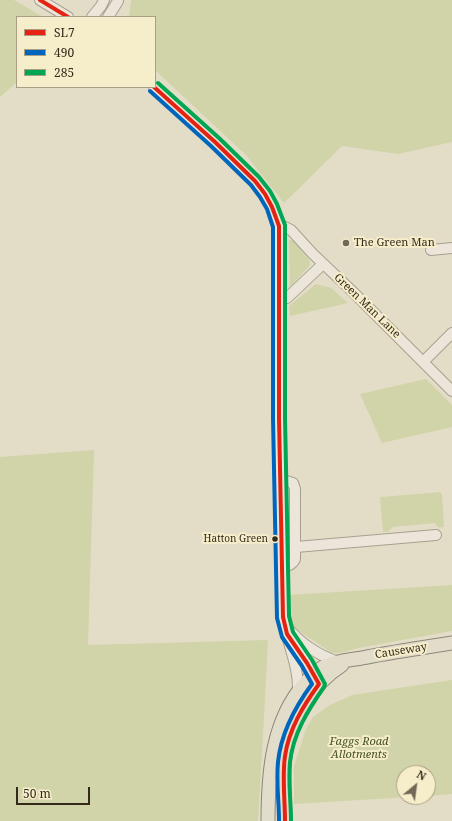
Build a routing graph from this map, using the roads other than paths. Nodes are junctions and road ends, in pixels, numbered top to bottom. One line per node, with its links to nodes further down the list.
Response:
1 (40, 0): 4 (street)
2 (104, 0): 5 (street)
3 (118, 0): 6 (street); 7 (street)
4 (66, 16)
5 (93, 16)
6 (109, 16)
7 (118, 16)
8 (155, 88): 9 (street)
9 (279, 226): 12 (street, Green Man Lane); 13 (street)
10 (452, 248): 11 (street)
11 (431, 250)
12 (323, 264): 13 (street); 15 (street, Green Man Lane)
13 (279, 299): 17 (street)
14 (452, 334): 15 (street)
15 (423, 362): 16 (street, Green Man Lane)
16 (452, 391)
17 (280, 479): 19 (street); 20 (street)
18 (436, 535): 19 (street)
19 (296, 547): 20 (street)
20 (282, 567): 21 (street)
21 (284, 622): 22 (street); 24 (street)
22 (287, 634): 25 (street); 26 (street)
23 (452, 643): 24 (main road, Causeway)
24 (344, 661): 25 (main road, Causeway)
25 (316, 679): 26 (main road, Causeway); 28 (main road)
26 (298, 691): 27 (main road, Causeway)
27 (268, 821)
28 (285, 821)

